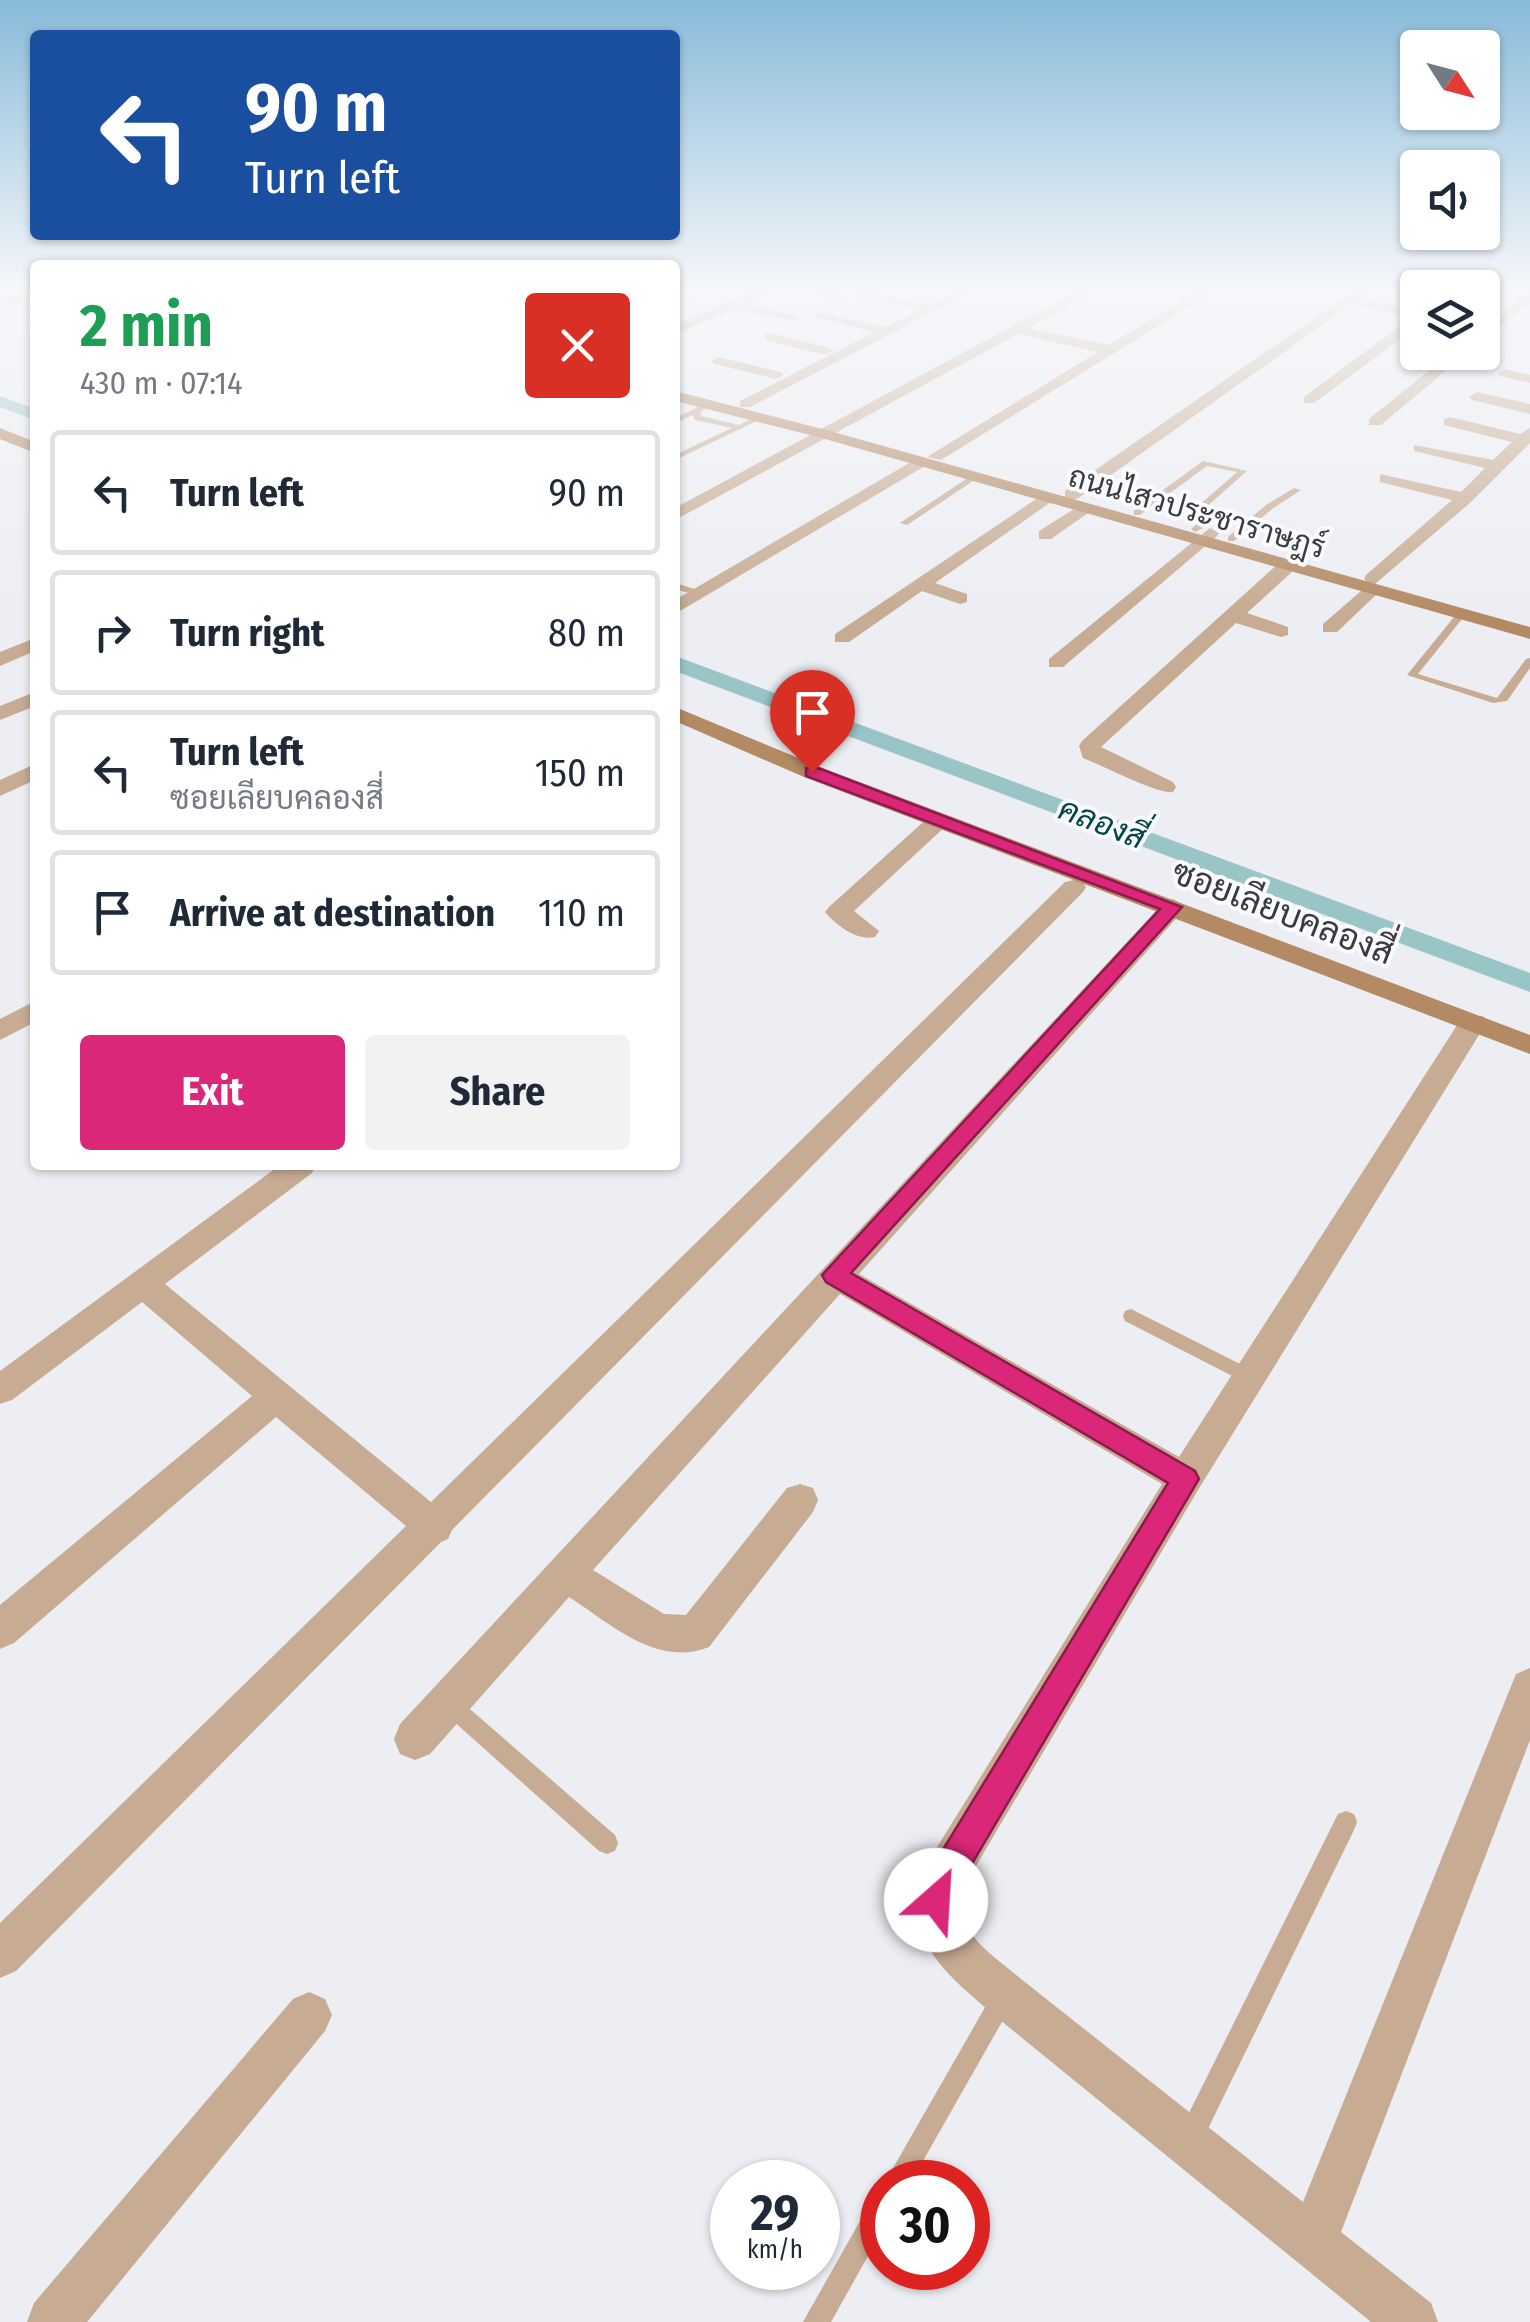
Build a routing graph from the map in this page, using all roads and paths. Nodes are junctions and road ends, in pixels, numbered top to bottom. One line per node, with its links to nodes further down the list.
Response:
1 (680, 398): 11 (main road, ถนนไสวประชาราษฎร์)
2 (722, 398): 10 (main road, ถนนไสวประชาราษฎร์)
3 (743, 398): 10 (street)
4 (746, 398): 10 (street)
5 (890, 398): 18 (street)
6 (1031, 398): 24 (street)
7 (1217, 398): 31 (street)
8 (1404, 398): 15 (street)
9 (1479, 398): 12 (street)
10 (736, 402): 18 (main road, ถนนไสวประชาราษฎร์)
11 (702, 408): 13 (main road, ถนนไสวประชาราษฎร์); 14 (lane); 17 (lane)
12 (1530, 409)
13 (761, 416): 17 (lane); 18 (main road, ถนนไสวประชาราษฎร์)
14 (680, 419)
15 (1375, 422)
16 (1450, 422): 20 (street)
17 (742, 426): 23 (lane)
18 (829, 431): 24 (main road, ถนนไสวประชาราษฎร์); 32 (street)
19 (0, 433): 21 (main road)
20 (1527, 436): 25 (street)
21 (30, 446)
22 (1420, 448): 25 (street)
23 (680, 456)
24 (929, 460): 26 (main road, ถนนไสวประชาราษฎร์); 31 (main road, ถนนไสวประชาราษฎร์); 42 (street)
25 (1497, 466): 30 (street)
26 (974, 477): 29 (main road, ถนนไสวประชาราษฎร์); 34 (lane)
27 (1386, 478): 30 (street)
28 (1297, 490): 37 (lane)
29 (1046, 498): 31 (main road, ถนนไสวประชาราษฎร์); 40 (street)
30 (1464, 498): 39 (street)
31 (1076, 502): 33 (main road, ถนนไสวประชาราษฎร์); 35 (street); 36 (main road, ถนนไสวประชาราษฎร์)
32 (680, 512)
33 (1136, 513): 36 (main road, ถนนไสวประชาราษฎร์); 36 (lane)
34 (904, 523)
35 (1045, 534)
36 (1201, 535): 37 (main road, ถนนไสวประชาราษฎร์); 38 (main road, ถนนไสวประชาราษฎร์); 55 (street)
37 (1231, 540): 39 (main road, ถนนไสวประชาราษฎร์)
38 (1287, 566): 39 (main road, ถนนไสวประชาราษฎร์); 46 (street)
39 (1372, 584): 45 (main road, ถนนไสวประชาราษฎร์); 47 (main road, ถนนไสวประชาราษฎร์); 48 (street)
40 (923, 585): 43 (street); 51 (street)
41 (680, 587): 42 (lane)
42 (700, 593): 44 (street)
43 (960, 598)
44 (680, 605)
45 (1461, 614): 50 (main road, ถนนไสวประชาราษฎร์); 54 (lane)
46 (1232, 615): 49 (street); 60 (street)
47 (1530, 623)
48 (1330, 628)
49 (1281, 630)
50 (1530, 634)
51 (842, 638)
52 (30, 646): 53 (street)
53 (0, 660)
54 (1530, 661)
55 (1056, 663)
56 (30, 700): 57 (street)
57 (0, 714)
58 (680, 715): 62 (main road, ซอยเลียบคลองสี่)
59 (30, 774): 61 (street)
60 (1164, 786)
61 (0, 789)
62 (940, 820): 64 (main road, ซอยเลียบคลองสี่); 65 (street)
63 (1074, 888): 79 (street)
64 (1173, 907): 68 (main road, ซอยเลียบคลองสี่); 71 (street)
65 (866, 931)
66 (0, 1000): 67 (street)
67 (19, 1020)
68 (1473, 1022): 69 (main road, ซอยเลียบคลองสี่); 74 (street)
69 (1530, 1045)
70 (293, 1170): 72 (street)
71 (834, 1275): 77 (street); 80 (street)
72 (143, 1284): 75 (street); 76 (street)
73 (1131, 1316): 74 (lane)
74 (1250, 1376): 77 (street)
75 (0, 1390)
76 (276, 1396): 79 (street); 81 (street)
77 (1185, 1479): 88 (street)
78 (800, 1500): 80 (street)
79 (435, 1527): 87 (street)
80 (564, 1573): 83 (street)
81 (0, 1630)
82 (1530, 1688): 92 (street)
83 (447, 1702): 84 (street); 86 (lane)
84 (415, 1739)
85 (1346, 1822): 90 (lane)
86 (607, 1843)
87 (0, 1955)
88 (1005, 1995): 90 (street); 91 (lane)
89 (309, 2015): 94 (street)
90 (1188, 2144): 92 (street)
91 (910, 2160)
92 (1312, 2244): 96 (street)
93 (860, 2245): 95 (lane)
94 (53, 2322)
95 (816, 2322)
96 (1412, 2322)

